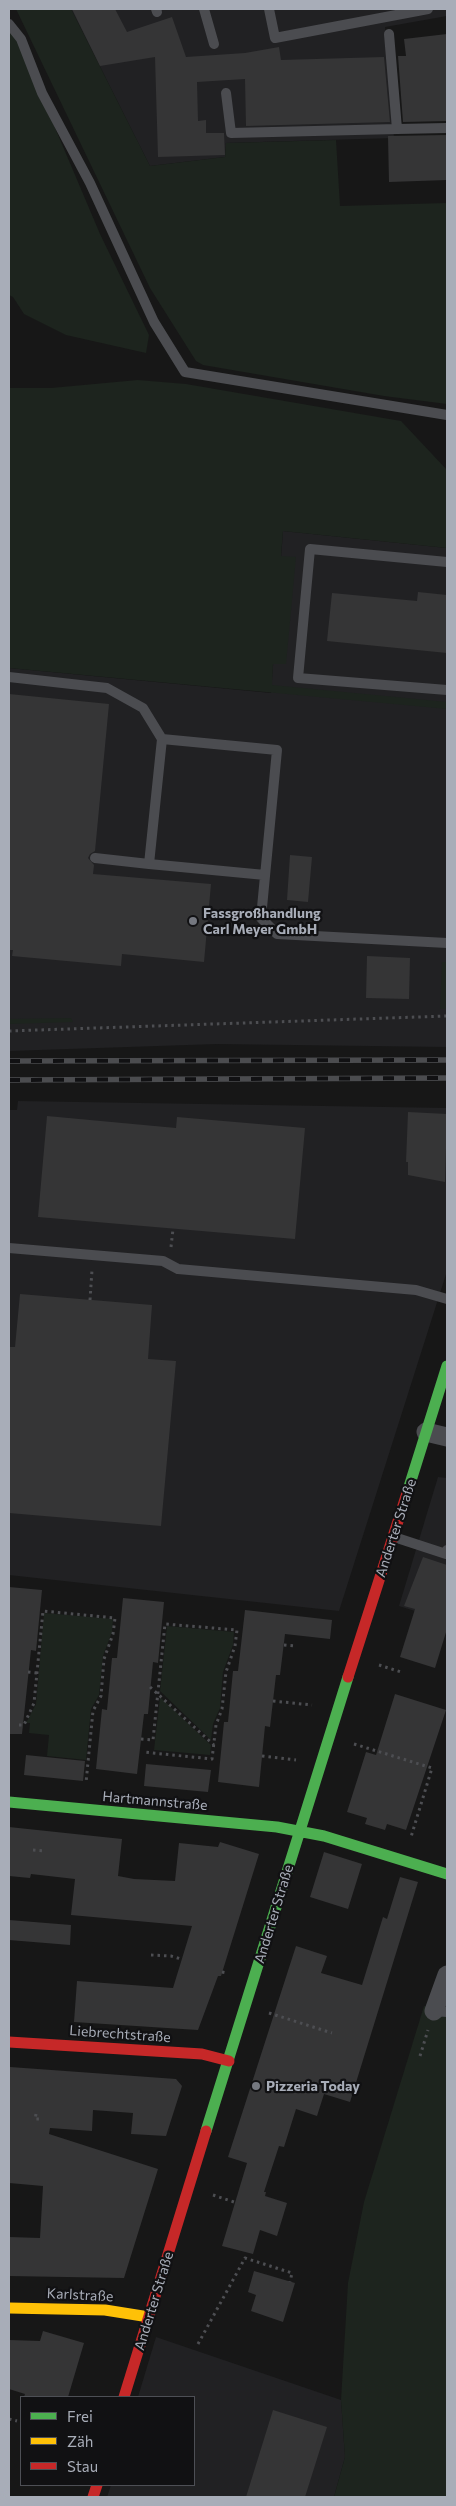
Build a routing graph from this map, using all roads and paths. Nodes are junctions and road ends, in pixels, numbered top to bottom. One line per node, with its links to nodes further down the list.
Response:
1 (204, 9): 6 (lane)
2 (269, 9): 3 (lane)
3 (428, 9)
4 (9, 24): 10 (lane)
5 (389, 34): 9 (lane)
6 (214, 44)
7 (226, 93): 9 (lane)
8 (447, 128): 9 (lane)
9 (397, 129)
10 (447, 415)
11 (447, 562): 13 (lane)
12 (9, 677): 14 (lane)
13 (447, 690)
14 (162, 739): 16 (lane); 17 (lane)
15 (95, 858): 16 (lane)
16 (149, 864): 17 (lane)
17 (265, 875): 18 (lane)
18 (447, 943)
19 (447, 1016): 20 (path)
20 (9, 1032)
21 (9, 1248): 22 (lane)
22 (94, 1255): 23 (lane); 24 (path)
23 (447, 1299)
24 (90, 1300)
25 (447, 1366): 26 (main road, Anderter Straße)
26 (426, 1432): 27 (street); 28 (main road, Anderter Straße)
27 (447, 1437)
28 (393, 1537): 29 (lane); 49 (main road, Anderter Straße)
29 (447, 1550)
30 (284, 1645): 31 (path)
31 (295, 1646)
32 (379, 1665): 34 (path)
33 (28, 1672): 35 (path)
34 (401, 1672)
35 (37, 1673): 40 (path); 47 (path)
36 (150, 1687): 37 (path)
37 (158, 1691): 41 (path); 42 (path); 42 (path)
38 (273, 1701): 39 (path)
39 (318, 1706)
40 (19, 1725)
41 (141, 1739)
42 (214, 1744): 44 (path)
43 (354, 1744): 52 (path)
44 (143, 1752)
45 (262, 1756): 46 (path)
46 (301, 1761)
47 (86, 1785)
48 (9, 1802): 49 (main road, Hartmannstraße)
49 (299, 1832): 52 (main road, Hartmannstraße); 64 (main road, Anderter Straße)
50 (33, 1850): 51 (path)
51 (45, 1850)
52 (403, 1861): 53 (main road, Hartmannstraße)
53 (447, 1874)
54 (151, 1955): 55 (path)
55 (181, 1959)
56 (222, 1972): 57 (path)
57 (227, 1973)
58 (447, 1975): 59 (street)
59 (441, 2012): 63 (path)
60 (269, 2013): 61 (path)
61 (332, 2033)
62 (9, 2042): 64 (main road, Liebrechtstraße)
63 (420, 2056)
64 (229, 2061): 71 (main road, Anderter Straße)
65 (36, 2114): 66 (path)
66 (42, 2119)
67 (212, 2195): 68 (path)
68 (234, 2202)
69 (290, 2282): 72 (path)
70 (9, 2308): 71 (main road, Karlstraße)
71 (149, 2317): 73 (main road, Anderter Straße)
72 (198, 2344)
73 (124, 2396)
74 (9, 2419): 75 (path)
75 (17, 2421)

